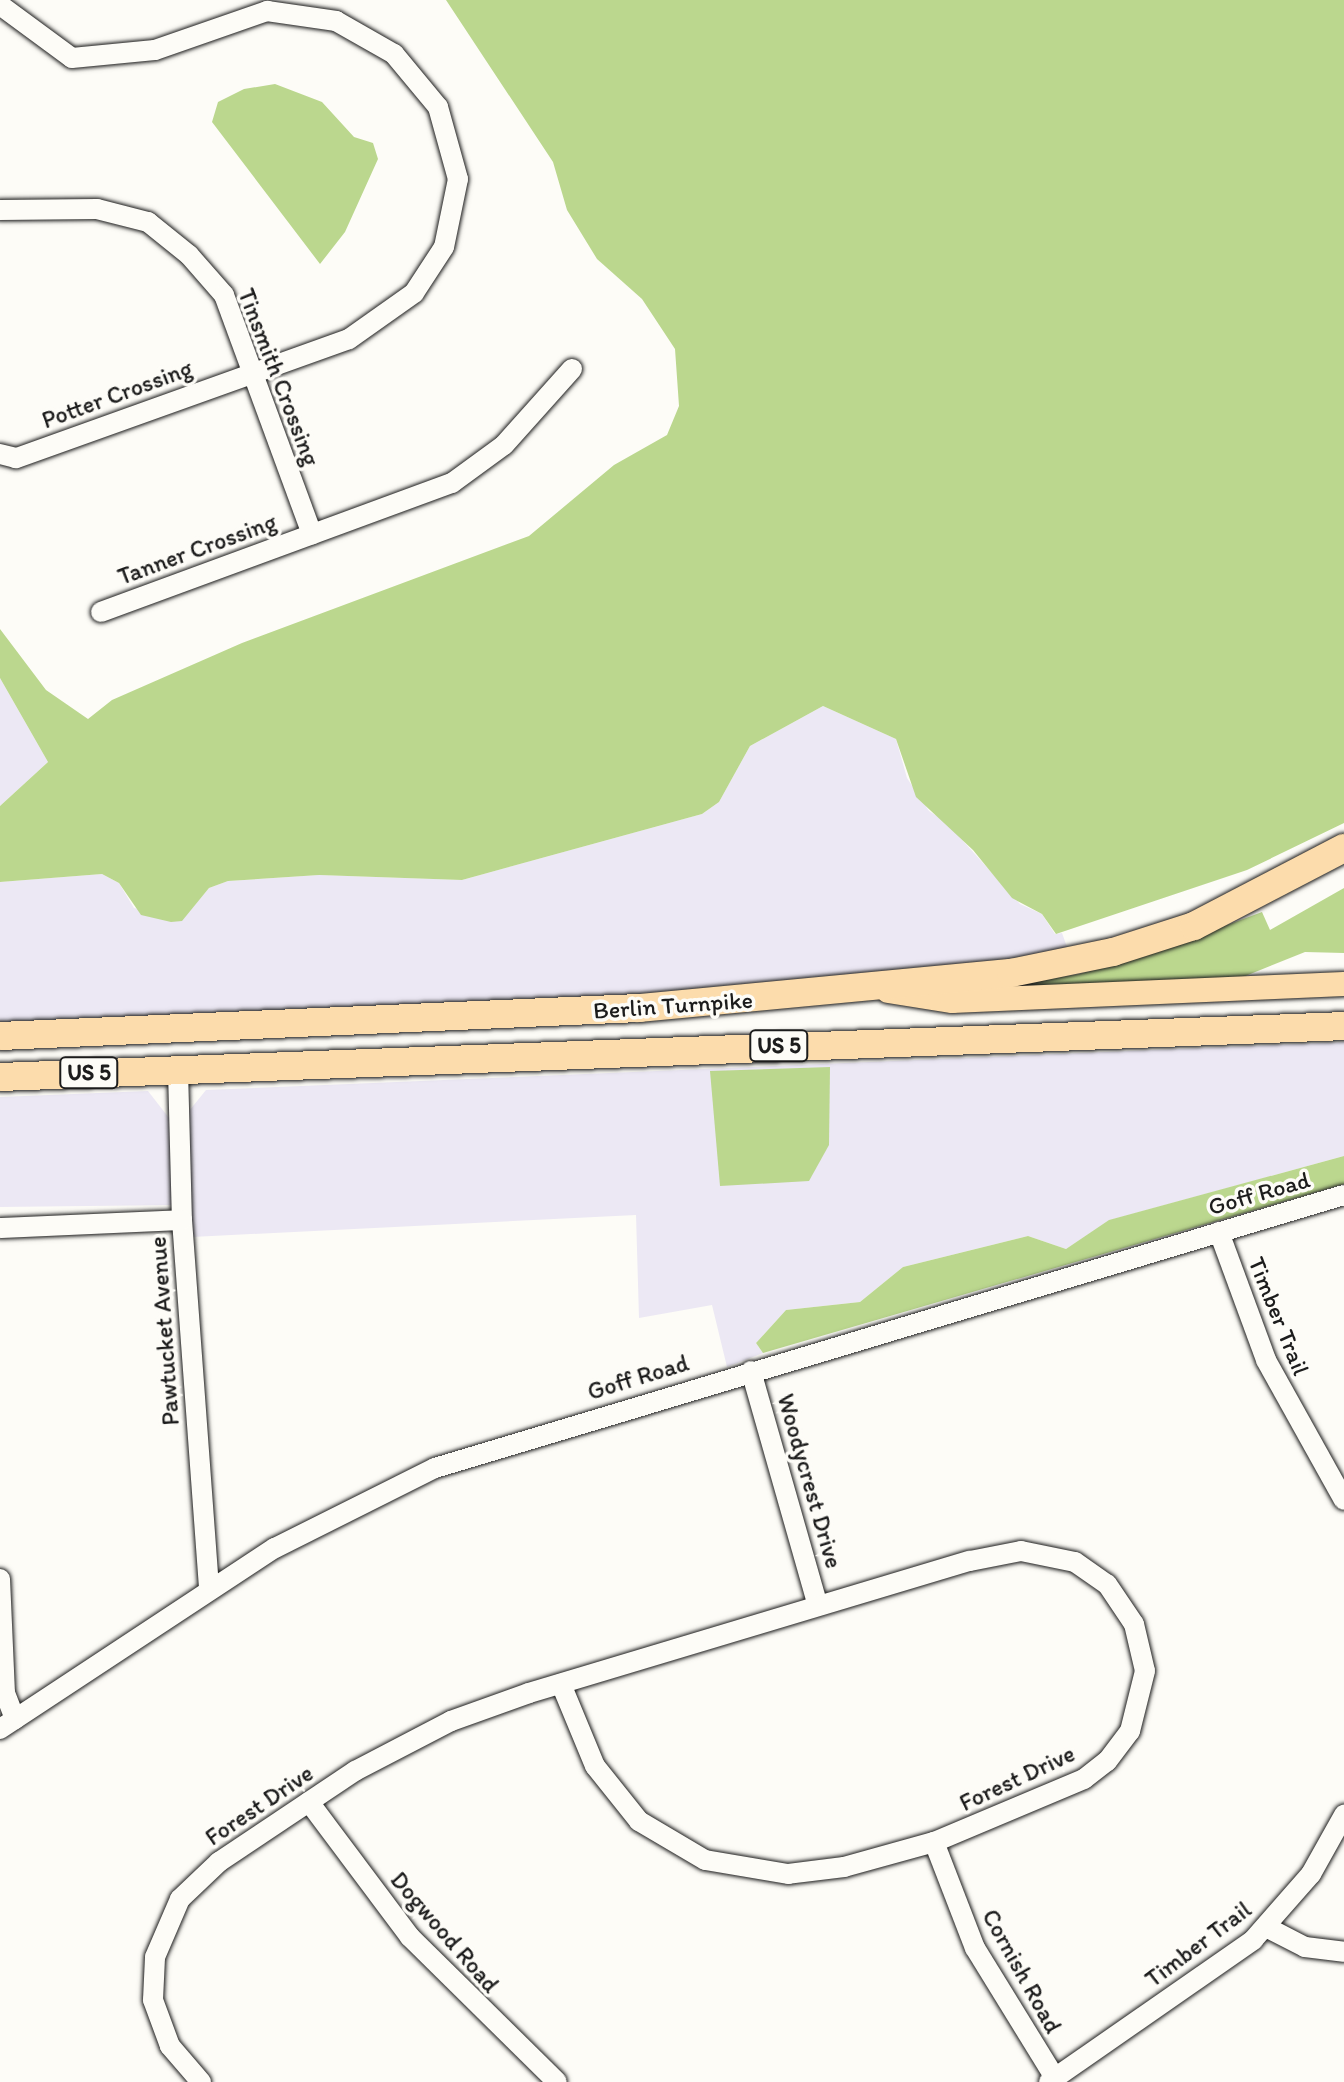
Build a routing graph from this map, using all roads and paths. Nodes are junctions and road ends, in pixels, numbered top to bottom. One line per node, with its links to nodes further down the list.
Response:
1 (0, 5): 4 (street, Potter Crossing)
2 (0, 210): 4 (street, Tinsmith Crossing)
3 (572, 369): 6 (street, Tanner Crossing)
4 (251, 374): 5 (street, Potter Crossing); 6 (street, Tinsmith Crossing)
5 (0, 454)
6 (312, 534): 7 (street, Tanner Crossing)
7 (101, 612)
8 (1344, 848): 10 (highway, US 5)
9 (1342, 988): 10 (main road, Berlin Turnpike)
10 (876, 989): 12 (highway, Berlin Turnpike / US 5)
11 (1344, 1026): 14 (highway, Berlin Turnpike / US 5)
12 (177, 1028): 13 (highway, Berlin Turnpike / US 5); 14 (highway)
13 (0, 1036)
14 (178, 1070): 15 (highway, Berlin Turnpike / US 5); 17 (street, Pawtucket Avenue)
15 (0, 1077)
16 (1344, 1195): 19 (street, Goff Road)
17 (182, 1220): 18 (street); 23 (street, Pawtucket Avenue)
18 (0, 1228)
19 (1219, 1232): 20 (street, Goff Road); 21 (street, Timber Trail)
20 (751, 1371): 23 (street, Goff Road); 24 (street, Woodycrest Drive)
21 (1344, 1500)
22 (0, 1579): 26 (street)
23 (209, 1589): 26 (street, Goff Road)
24 (818, 1606): 25 (street, Forest Drive); 29 (street, Forest Drive)
25 (561, 1684): 27 (street, Forest Drive); 29 (street, Forest Drive)
26 (8, 1724)
27 (309, 1802): 33 (street, Forest Drive); 34 (street, Dogwood Road)
28 (1344, 1815): 30 (street, Timber Trail)
29 (934, 1842): 32 (street, Cornish Road)
30 (1266, 1927): 31 (street); 32 (street, Timber Trail)
31 (1344, 1952)
32 (1052, 2080)
33 (201, 2082)
34 (557, 2082)

